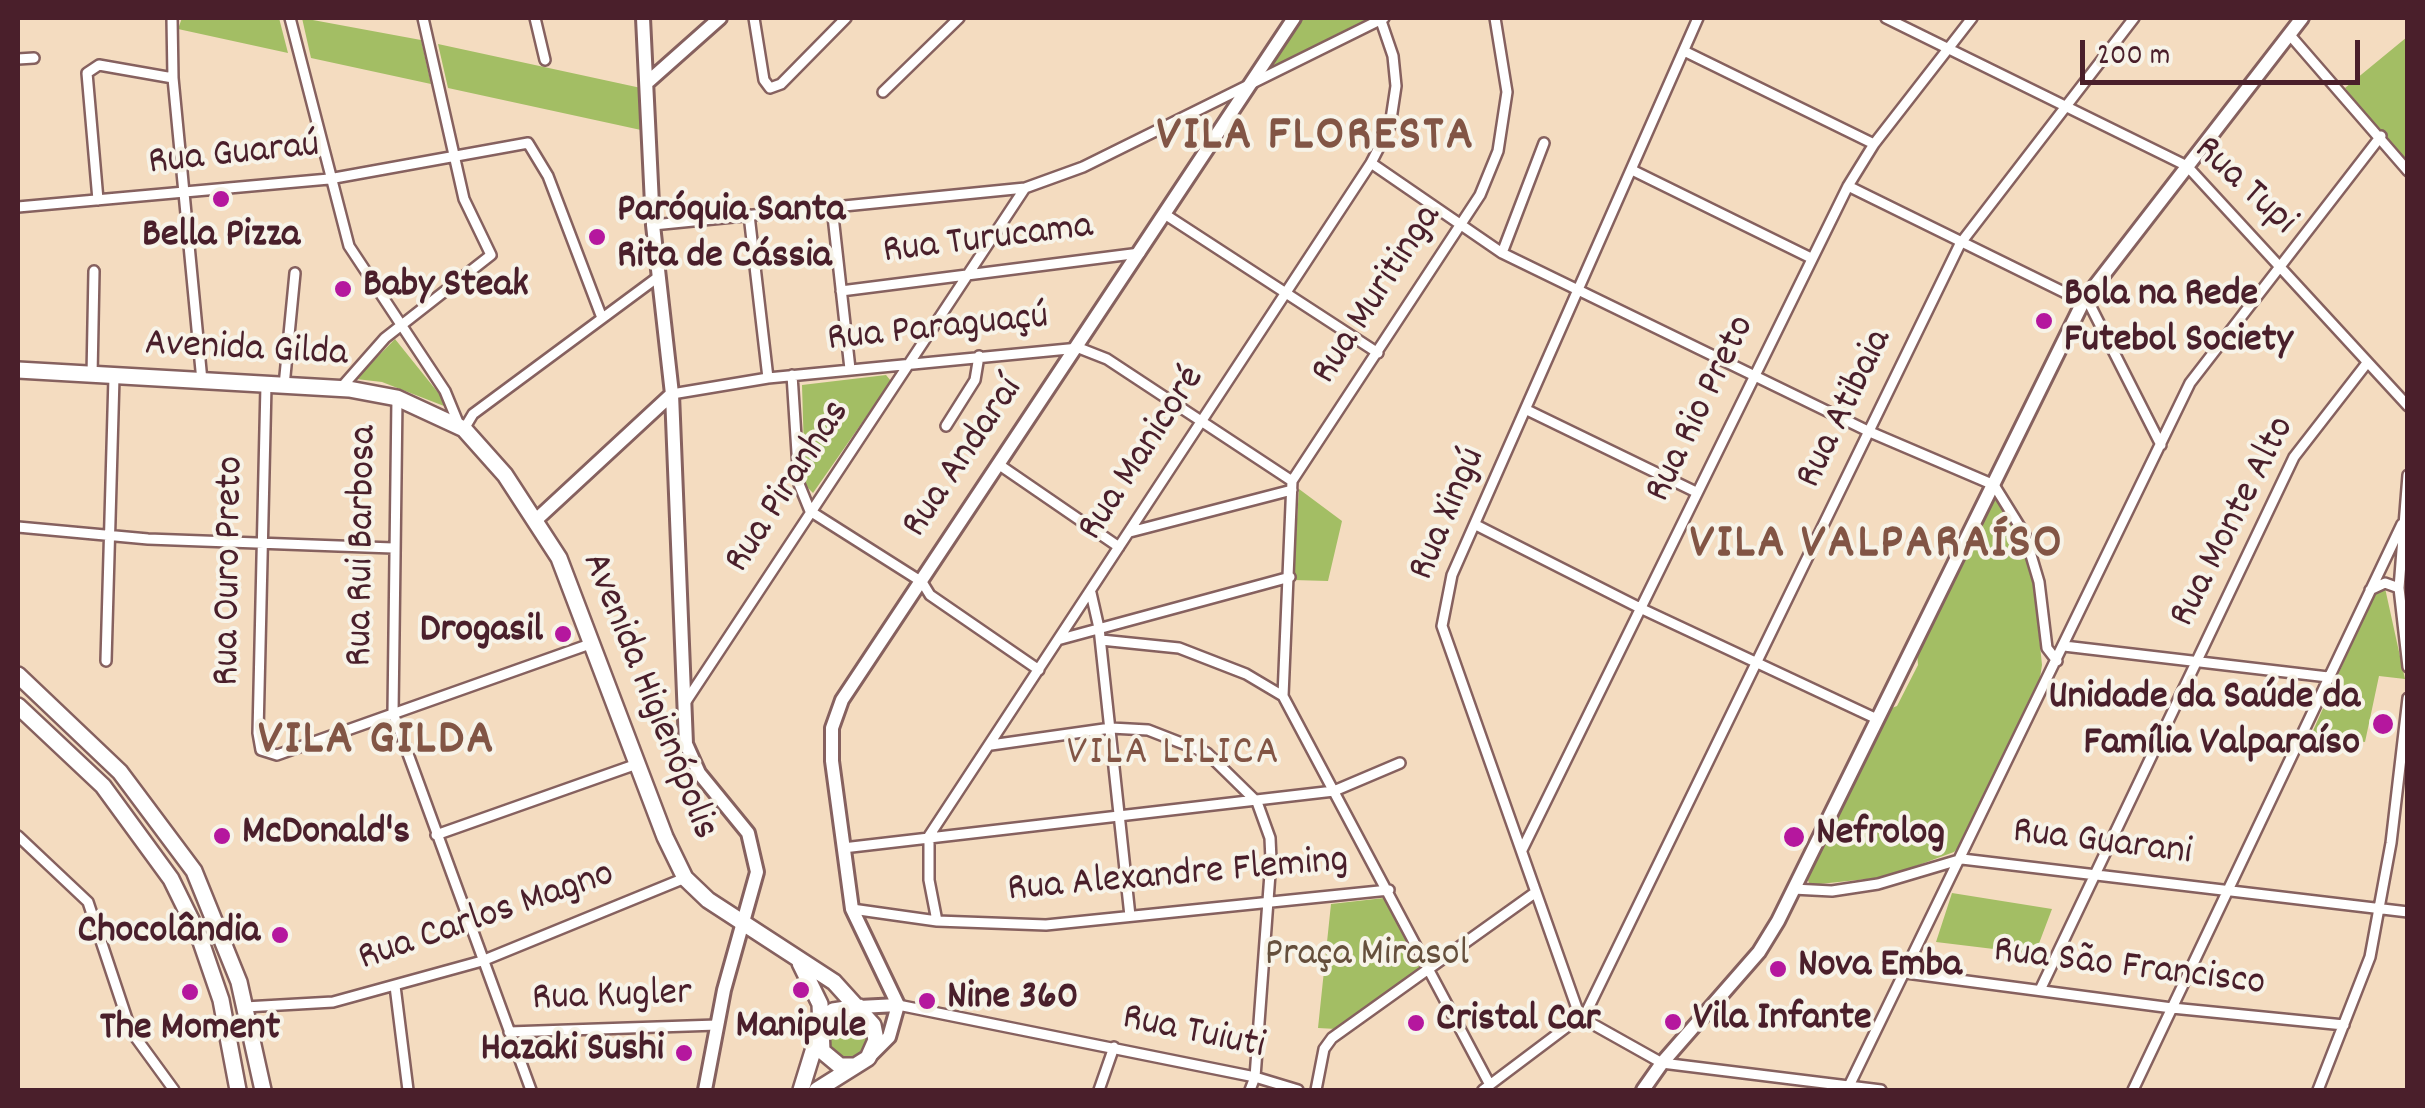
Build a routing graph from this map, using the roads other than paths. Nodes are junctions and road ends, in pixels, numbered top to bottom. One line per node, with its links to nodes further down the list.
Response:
1 (172, 18): 24 (street)
2 (290, 18): 37 (street, Avenida Higienópolis)
3 (424, 18): 32 (street)
4 (535, 18): 23 (street)
5 (643, 18): 25 (main road)
6 (720, 18): 25 (main road)
7 (754, 18): 8 (street)
8 (846, 18)
9 (959, 18): 27 (street)
10 (1294, 18): 26 (main road, Rua Andaraí)
11 (1382, 18): 26 (street); 33 (street, Rua Manicoré)
12 (1496, 18): 47 (street, Rua Muritinga)
13 (1698, 18): 20 (street, Rua Xingú)
14 (1886, 18): 19 (street, Rua Tupi)
15 (1972, 18): 19 (street, Rua Rio Preto)
16 (2134, 18): 28 (street, Rua Atibaia)
17 (2302, 18): 18 (main road)
18 (2290, 34): 29 (street); 34 (main road)
19 (1948, 48): 28 (street, Rua Tupi); 31 (street, Rua Rio Preto)
20 (1684, 51): 31 (street); 35 (street, Rua Xingú)
21 (34, 58): 22 (street)
22 (18, 59)
23 (544, 60)
24 (172, 78): 40 (street); 41 (street)
25 (648, 81): 46 (main road)
26 (1250, 85): 39 (street); 45 (main road, Rua Andaraí)
27 (884, 92)
28 (2067, 104): 34 (street, Rua Tupi); 48 (street, Rua Atibaia)
29 (2381, 136): 36 (street); 52 (street)
30 (1544, 143): 50 (street)
31 (1874, 144): 38 (street, Rua Rio Preto)
32 (455, 158): 37 (street, Rua Guaraú); 61 (street, Rua Guaraú); 62 (street)
33 (1372, 163): 47 (street); 59 (street, Rua Manicoré)
34 (2188, 166): 52 (street, Rua Tupi); 60 (main road)
35 (1632, 170): 51 (street); 57 (street, Rua Xingú)
36 (2408, 171)
37 (329, 179): 40 (street, Rua Guaraú); 62 (street, Avenida Higienópolis)
38 (1848, 186): 48 (street); 51 (street, Rua Rio Preto)
39 (1025, 188): 42 (street); 55 (street, Rua Piranhas)
40 (183, 192): 41 (street, Rua Guaraú); 75 (street)
41 (98, 200): 43 (street, Rua Guaraú)
42 (832, 207): 44 (street); 58 (street)
43 (18, 208)
44 (750, 215): 46 (street); 74 (street)
45 (1166, 215): 49 (main road, Rua Andaraí); 59 (street)
46 (653, 225): 56 (main road)
47 (1463, 225): 50 (street); 64 (street, Rua Muritinga)
48 (1960, 244): 60 (street); 86 (street, Rua Atibaia)
49 (1142, 252): 55 (street, Rua Turucama); 63 (main road, Rua Andaraí)
50 (1502, 252): 57 (street)
51 (1810, 258): 70 (street, Rua Rio Preto)
52 (2280, 264): 66 (street, Rua Tupi); 87 (street)
53 (94, 271): 72 (street)
54 (296, 272): 77 (street)
55 (966, 276): 58 (street, Rua Turucama); 67 (street, Rua Piranhas)
56 (658, 277): 61 (street); 79 (main road)
57 (1581, 290): 70 (street); 82 (street, Rua Xingú)
58 (840, 291): 68 (street)
59 (1286, 292): 64 (street); 83 (street, Rua Manicoré)
60 (2084, 300): 87 (street); 90 (main road)
61 (602, 318): 85 (street)
62 (401, 325): 78 (street); 85 (street, Avenida Higienópolis)
63 (1079, 348): 65 (street, Rua Paraguaçú); 83 (street, Rua Paraguaçú); 88 (main road, Rua Andaraí)
64 (1378, 353): 91 (street, Rua Muritinga)
65 (980, 356): 67 (street, Rua Paraguaçú); 84 (street)
66 (2367, 363): 81 (street, Rua Tupi); 117 (street, Rua Monte Alto)
67 (908, 364): 68 (street, Rua Paraguaçú); 93 (street, Rua Piranhas)
68 (850, 368): 71 (street, Rua Paraguaçú)
69 (18, 370): 72 (main road, Avenida Gilda)
70 (1754, 374): 86 (street); 92 (street, Rua Rio Preto)
71 (792, 375): 74 (street, Rua Paraguaçú); 93 (street)
72 (92, 376): 73 (main road, Avenida Gilda)
73 (114, 377): 75 (main road, Avenida Gilda); 99 (street)
74 (768, 378): 79 (street, Rua Paraguaçú)
75 (202, 381): 76 (main road, Avenida Gilda)
76 (266, 385): 77 (main road, Avenida Gilda); 100 (street, Rua Ouro Preto)
77 (284, 386): 78 (main road, Avenida Gilda)
78 (340, 389): 80 (main road, Avenida Gilda)
79 (672, 394): 94 (main road); 118 (main road)
80 (398, 398): 85 (main road, Avenida Gilda); 102 (street, Rua Rui Barbosa)
81 (2408, 406)
82 (1528, 410): 92 (street); 96 (street, Rua Xingú)
83 (1200, 422): 91 (street, Rua Paraguaçú); 98 (street, Rua Manicoré)
84 (946, 426)
85 (461, 427): 94 (main road, Avenida Higienópolis)
86 (1870, 432): 90 (street); 116 (street, Rua Atibaia)
87 (2160, 445): 113 (street)
88 (1001, 466): 101 (street); 104 (main road, Rua Andaraí)
89 (2408, 475): 95 (street)
90 (1994, 485): 115 (street); 129 (main road)
91 (1292, 486): 98 (street); 103 (street)
92 (1696, 492): 108 (street, Rua Rio Preto)
93 (810, 511): 104 (street); 121 (street, Rua Piranhas)
94 (537, 519): 112 (main road, Avenida Higienópolis)
95 (2404, 521): 105 (street); 106 (street)
96 (1476, 525): 108 (street); 141 (street, Rua Xingú)
97 (18, 527): 99 (street)
98 (1129, 532): 101 (street, Rua Manicoré)
99 (109, 536): 100 (street); 114 (street)
100 (263, 544): 102 (street); 128 (street, Rua Ouro Preto)
101 (1118, 547): 107 (street, Rua Manicoré)
102 (392, 548): 128 (street, Rua Rui Barbosa)
103 (1290, 577): 109 (street); 124 (street)
104 (922, 582): 120 (street); 140 (main road, Rua Andaraí)
105 (2399, 588): 106 (street); 119 (street)
106 (2368, 592): 123 (street)
107 (1091, 593): 109 (street); 110 (street, Rua Manicoré)
108 (1640, 608): 116 (street); 141 (street, Rua Rio Preto)
109 (1099, 628): 110 (street); 111 (street)
110 (1060, 640): 120 (street, Rua Manicoré)
111 (1100, 640): 124 (street); 130 (street)
112 (590, 644): 128 (street); 133 (main road, Avenida Higienópolis)
113 (2064, 646): 115 (street); 117 (street)
114 (106, 660)
115 (2057, 660): 142 (street)
116 (1759, 661): 129 (street); 167 (street, Rua Atibaia)
117 (2198, 662): 123 (street); 143 (street, Rua Monte Alto)
118 (680, 666): 121 (street); 127 (main road)
119 (2408, 667)
120 (1039, 670): 131 (street, Rua Manicoré)
121 (706, 672): 127 (street, Rua Piranhas)
122 (18, 675): 165 (main road)
123 (2328, 677): 147 (street)
124 (1282, 696): 134 (street)
125 (2408, 698): 150 (street)
126 (18, 706): 180 (main road)
127 (682, 707): 155 (main road)
128 (393, 713): 137 (street, Rua Rui Barbosa)
129 (1877, 719): 145 (main road)
130 (1111, 728): 131 (street); 135 (street); 136 (street)
131 (991, 744): 138 (street, Rua Manicoré)
132 (1400, 763): 134 (street)
133 (637, 764): 137 (street); 144 (main road, Avenida Higienópolis)
134 (1334, 792): 135 (street); 146 (street)
135 (1257, 802): 136 (street); 149 (street)
136 (1118, 816): 138 (street); 153 (street)
137 (436, 834): 156 (street, Rua Rui Barbosa)
138 (929, 836): 140 (street); 154 (street)
139 (19, 840): 179 (street)
140 (843, 848): 151 (main road, Rua Andaraí)
141 (1522, 850): 148 (street, Rua Xingú)
142 (1962, 858): 143 (street, Rua Guarani); 145 (street, Rua Guarani); 160 (street)
143 (2095, 873): 147 (street, Rua Guarani); 162 (street, Rua Monte Alto)
144 (685, 878): 155 (main road, Avenida Higienópolis); 156 (street, Rua Carlos Magno)
145 (1793, 889): 174 (main road)
146 (1388, 890): 149 (street, Rua Alexandre Fleming); 159 (street)
147 (2228, 890): 150 (street, Rua Guarani); 166 (street)
148 (1536, 892): 159 (street); 167 (street, Rua Xingú)
149 (1266, 902): 153 (street, Rua Alexandre Fleming); 175 (street)
150 (2379, 908): 152 (street, Rua Guarani); 169 (street)
151 (852, 910): 154 (street, Rua Alexandre Fleming); 158 (main road, Rua Andaraí)
152 (2408, 912)
153 (1130, 916): 154 (street, Rua Alexandre Fleming)
154 (937, 920)
155 (746, 922): 157 (main road, Avenida Higienópolis); 168 (main road)
156 (482, 961): 161 (street, Rua Carlos Magno); 171 (street, Rua Rui Barbosa)
157 (799, 962): 164 (main road, Avenida Higienópolis); 170 (main road, Avenida Higienópolis)
158 (880, 972): 163 (main road, Rua Andaraí); 164 (main road)
159 (1430, 972): 177 (street); 188 (street)
160 (1906, 972): 162 (street, Rua São Francisco); 176 (street)
161 (395, 986): 165 (street, Rua Carlos Magno); 182 (street)
162 (2040, 990): 166 (street, Rua São Francisco)
163 (898, 1005): 164 (main road); 172 (street, Rua Tuiuti); 173 (main road)
164 (867, 1006): 170 (main road); 173 (main road)
165 (245, 1007): 181 (main road)
166 (2172, 1008): 169 (street, Rua São Francisco); 191 (street)
167 (1581, 1018): 174 (street); 177 (street)
168 (718, 1025): 171 (street, Rua Kugler); 184 (main road)
169 (2344, 1026): 192 (street)
170 (819, 1031): 173 (main road); 178 (main road)
171 (509, 1032): 183 (street, Rua Rui Barbosa)
172 (1114, 1048): 175 (street, Rua Tuiuti); 185 (street)
173 (861, 1062): 178 (main road)
174 (1662, 1063): 176 (street); 189 (main road)
175 (1255, 1078): 186 (street); 187 (street, Rua Tuiuti)
176 (1849, 1086): 190 (street)
177 (1486, 1088)
178 (806, 1089)
179 (174, 1090)
180 (238, 1090)
181 (263, 1090)
182 (408, 1090)
183 (531, 1090)
184 (705, 1090)
185 (1100, 1090)
186 (1250, 1090)
187 (1298, 1090)
188 (1316, 1090)
189 (1644, 1090)
190 (1881, 1090)
191 (2134, 1090)
192 (2318, 1090)

